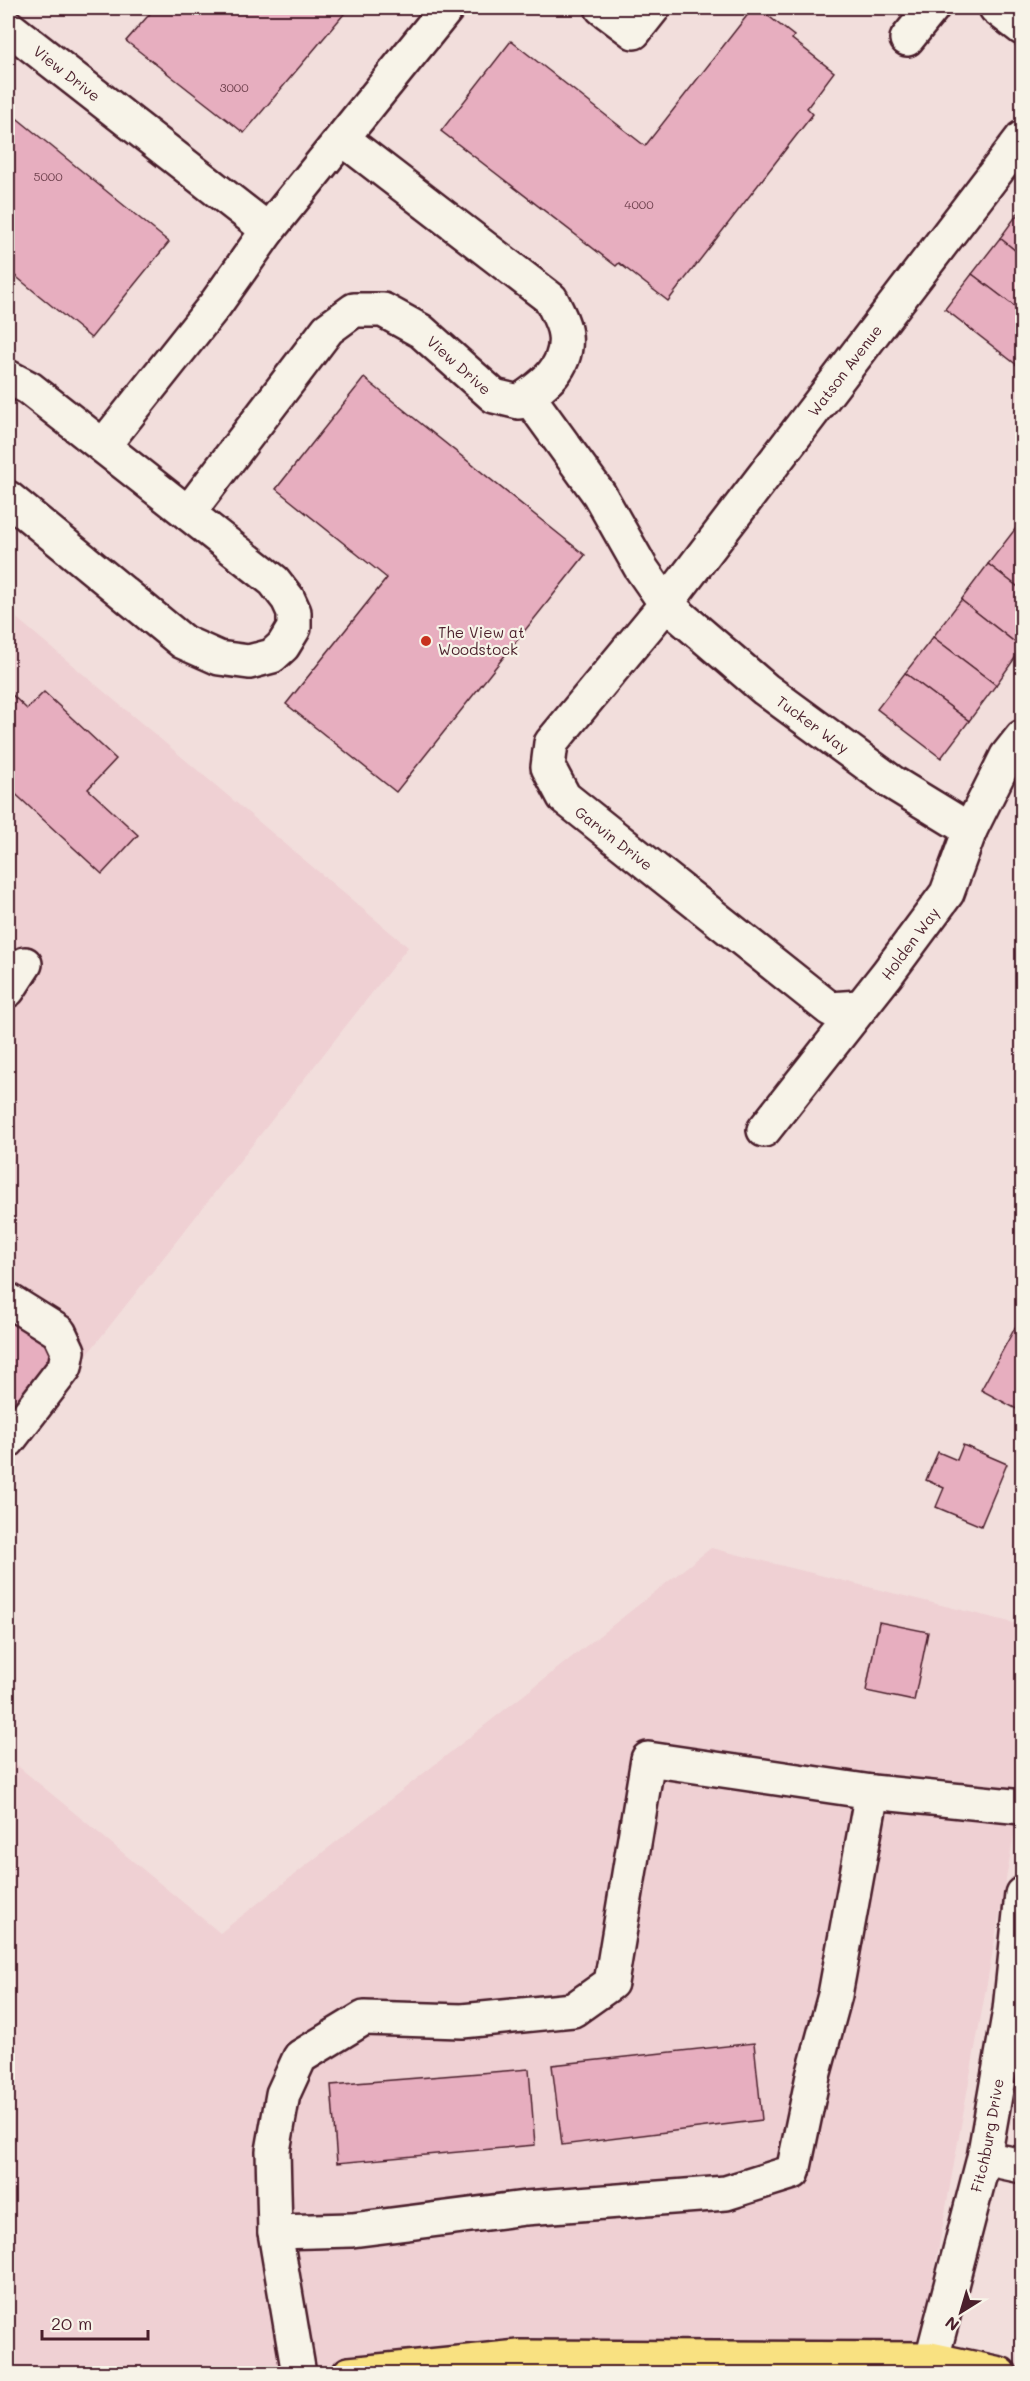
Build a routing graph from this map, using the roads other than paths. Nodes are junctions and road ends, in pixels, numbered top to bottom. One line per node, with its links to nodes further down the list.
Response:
1 (447, 8): 10 (street)
2 (602, 8): 3 (street)
3 (653, 8)
4 (932, 8): 8 (street)
5 (996, 8): 7 (street)
6 (8, 27): 11 (street, View Drive)
7 (1023, 28)
8 (907, 39)
9 (1023, 138): 17 (street, Watson Avenue)
10 (343, 139): 11 (street); 13 (street)
11 (268, 230): 14 (street)
12 (8, 376): 14 (street)
13 (528, 396): 16 (street, View Drive); 17 (street, Tucker Way)
14 (103, 446): 16 (street)
15 (8, 498): 16 (street)
16 (188, 513)
17 (666, 603): 19 (street, Tucker Way); 20 (street, Garvin Drive)
18 (1023, 737): 19 (street, Holden Way)
19 (970, 830): 20 (street, Holden Way)
20 (859, 1007): 21 (street, Holden Way)
21 (764, 1130)
22 (8, 1300): 23 (street)
23 (8, 1441)
24 (872, 1792): 25 (street); 29 (street); 29 (street)
25 (1023, 1807)
26 (1023, 1894): 27 (street, Fitchburg Drive)
27 (984, 2158): 28 (street); 30 (street, Fitchburg Drive)
28 (1023, 2166)
29 (275, 2232): 31 (street)
30 (929, 2366): 32 (main road); 33 (main road)
31 (299, 2373)
32 (349, 2373)
33 (1000, 2373)

